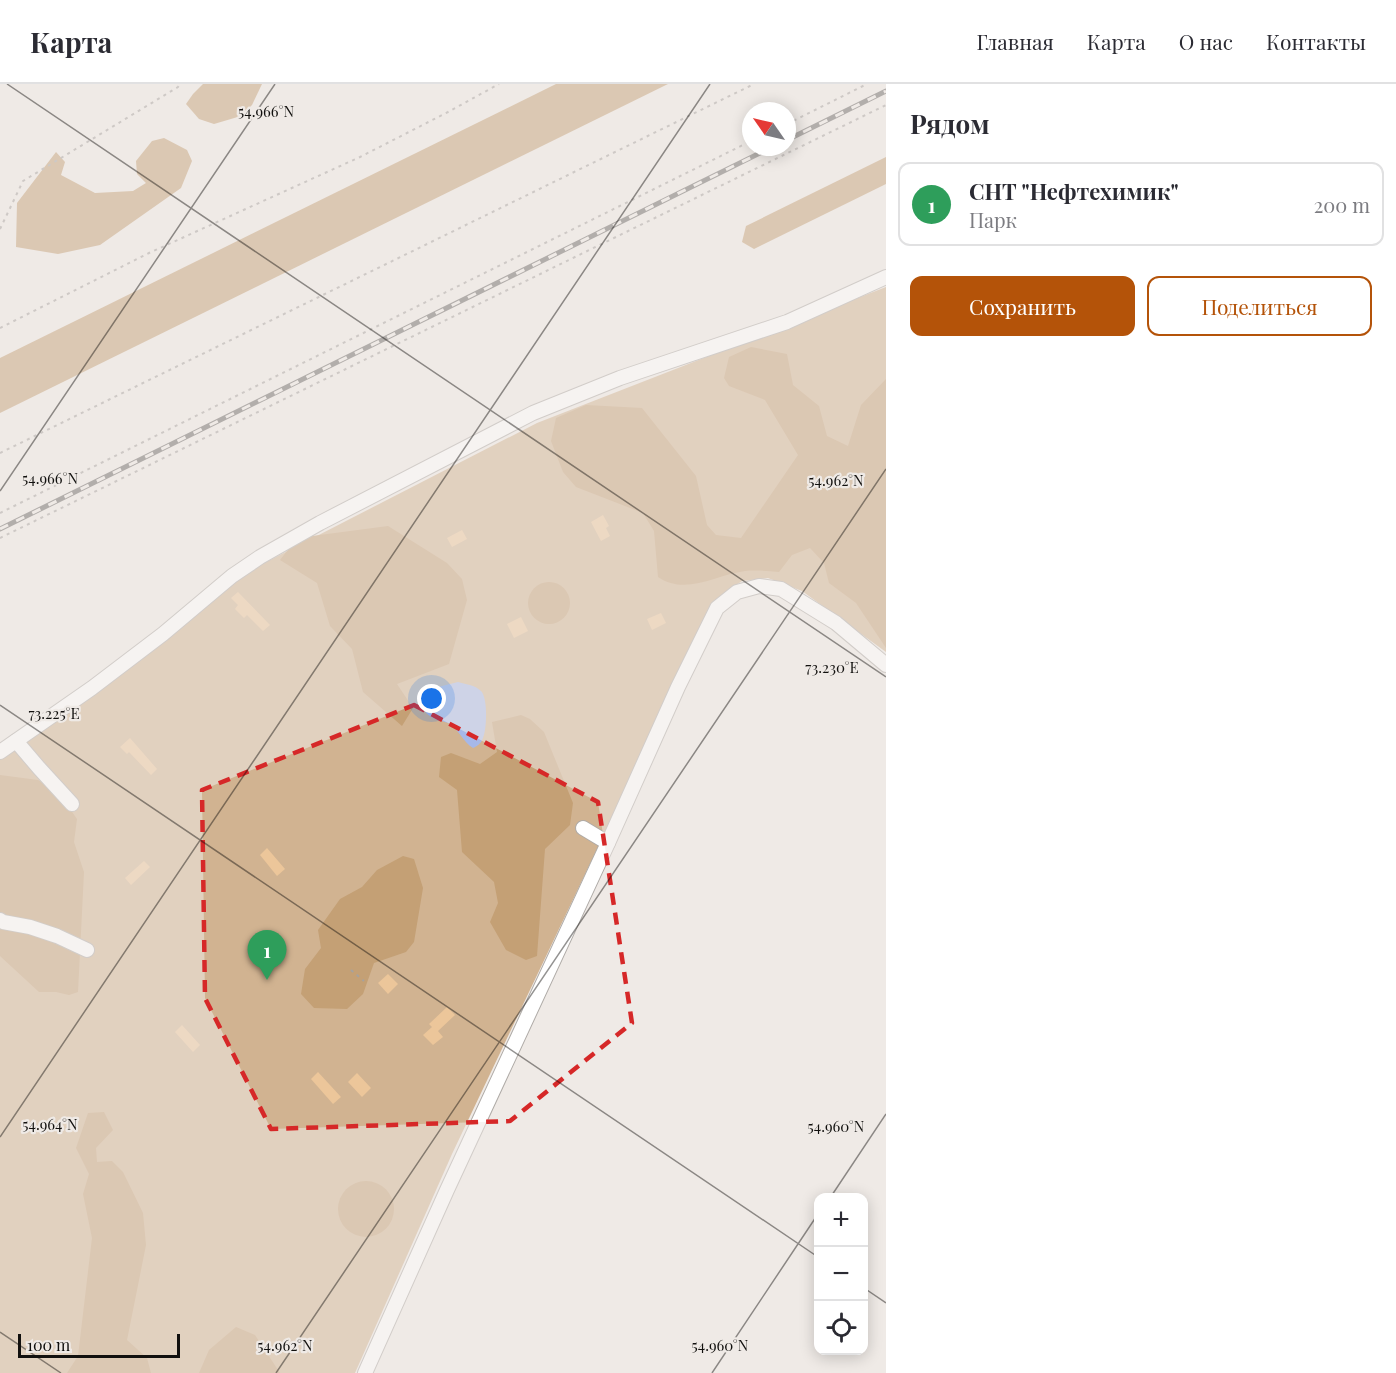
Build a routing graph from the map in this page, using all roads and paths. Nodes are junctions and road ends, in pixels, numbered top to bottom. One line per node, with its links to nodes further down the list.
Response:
1 (180, 84): 8 (path)
2 (499, 84): 10 (path)
3 (754, 84): 11 (path)
4 (867, 84): 6 (path)
5 (886, 105): 13 (path)
6 (796, 120)
7 (742, 145): 12 (path)
8 (0, 229)
9 (886, 277): 15 (street)
10 (0, 328)
11 (0, 453)
12 (0, 513)
13 (0, 538)
14 (886, 665): 19 (street)
15 (16, 741): 16 (street); 17 (street)
16 (0, 752)
17 (72, 804)
18 (583, 828): 19 (street)
19 (608, 843): 24 (street)
20 (0, 920): 21 (street)
21 (87, 950)
22 (351, 970): 23 (path)
23 (364, 981)
24 (364, 1373)

